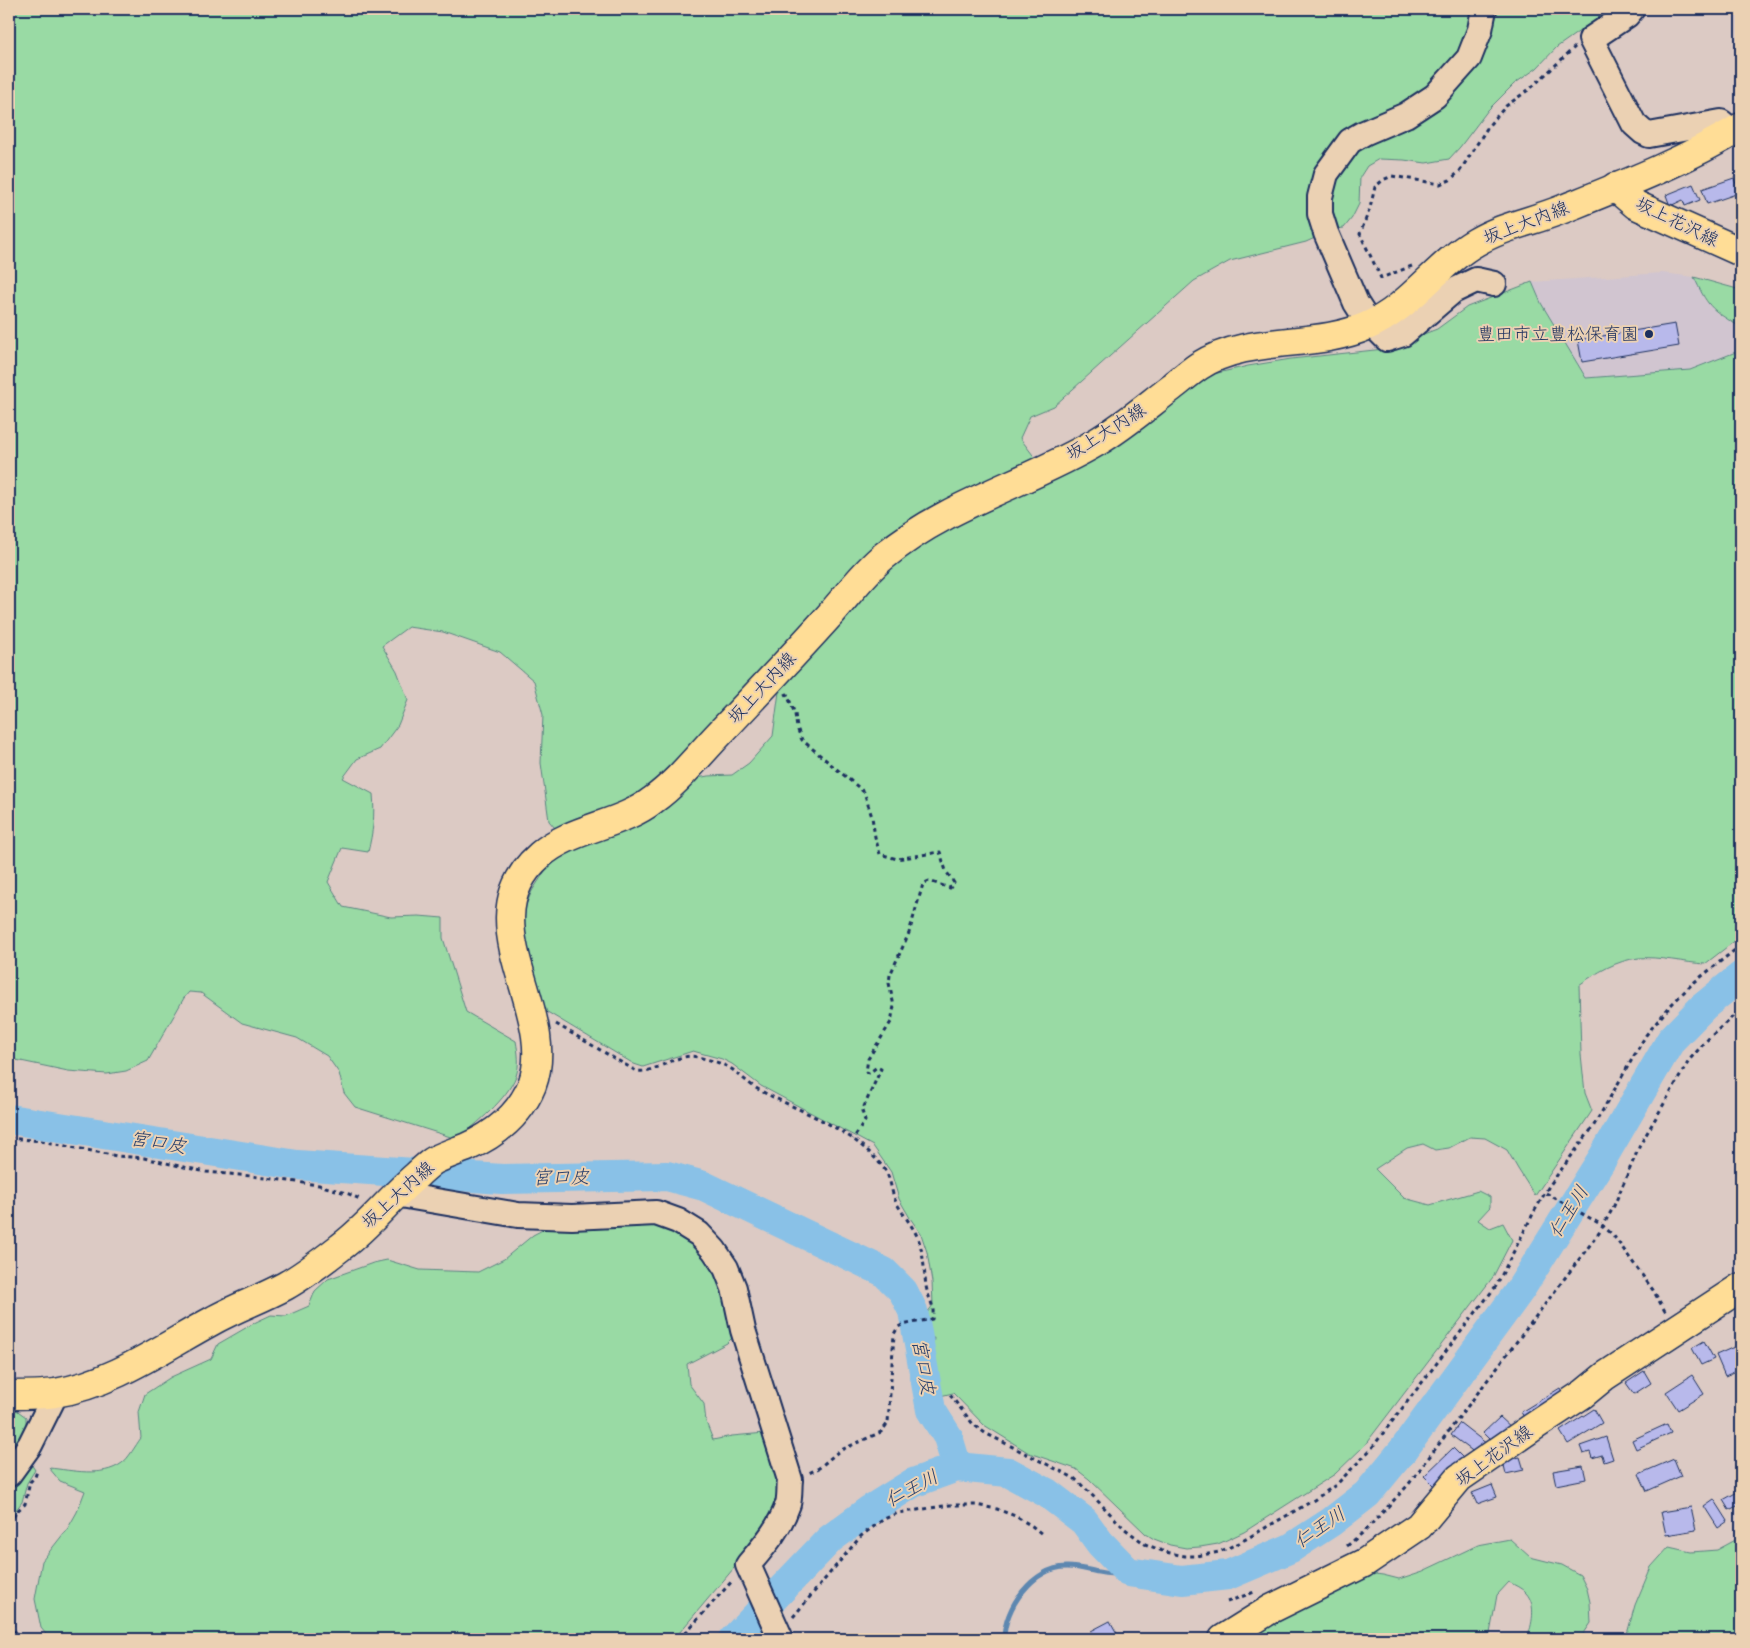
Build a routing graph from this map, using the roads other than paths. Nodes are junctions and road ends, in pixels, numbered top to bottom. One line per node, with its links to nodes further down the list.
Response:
1 (1484, 9): 7 (street)
2 (1632, 9): 3 (street)
3 (1737, 130): 4 (main road, 坂上大内線)
4 (1615, 187): 5 (main road, 坂上花沢線); 7 (main road, 坂上大内線)
5 (1741, 252)
6 (1494, 284): 7 (street)
7 (1372, 324): 8 (main road, 坂上大内線)
8 (393, 1196): 10 (main road, 坂上大内線); 13 (street)
9 (1741, 1287): 14 (main road, 坂上花沢線)
10 (56, 1393): 11 (main road, 坂上大内線); 12 (street)
11 (9, 1395)
12 (9, 1474)
13 (778, 1634)
14 (1238, 1635)

